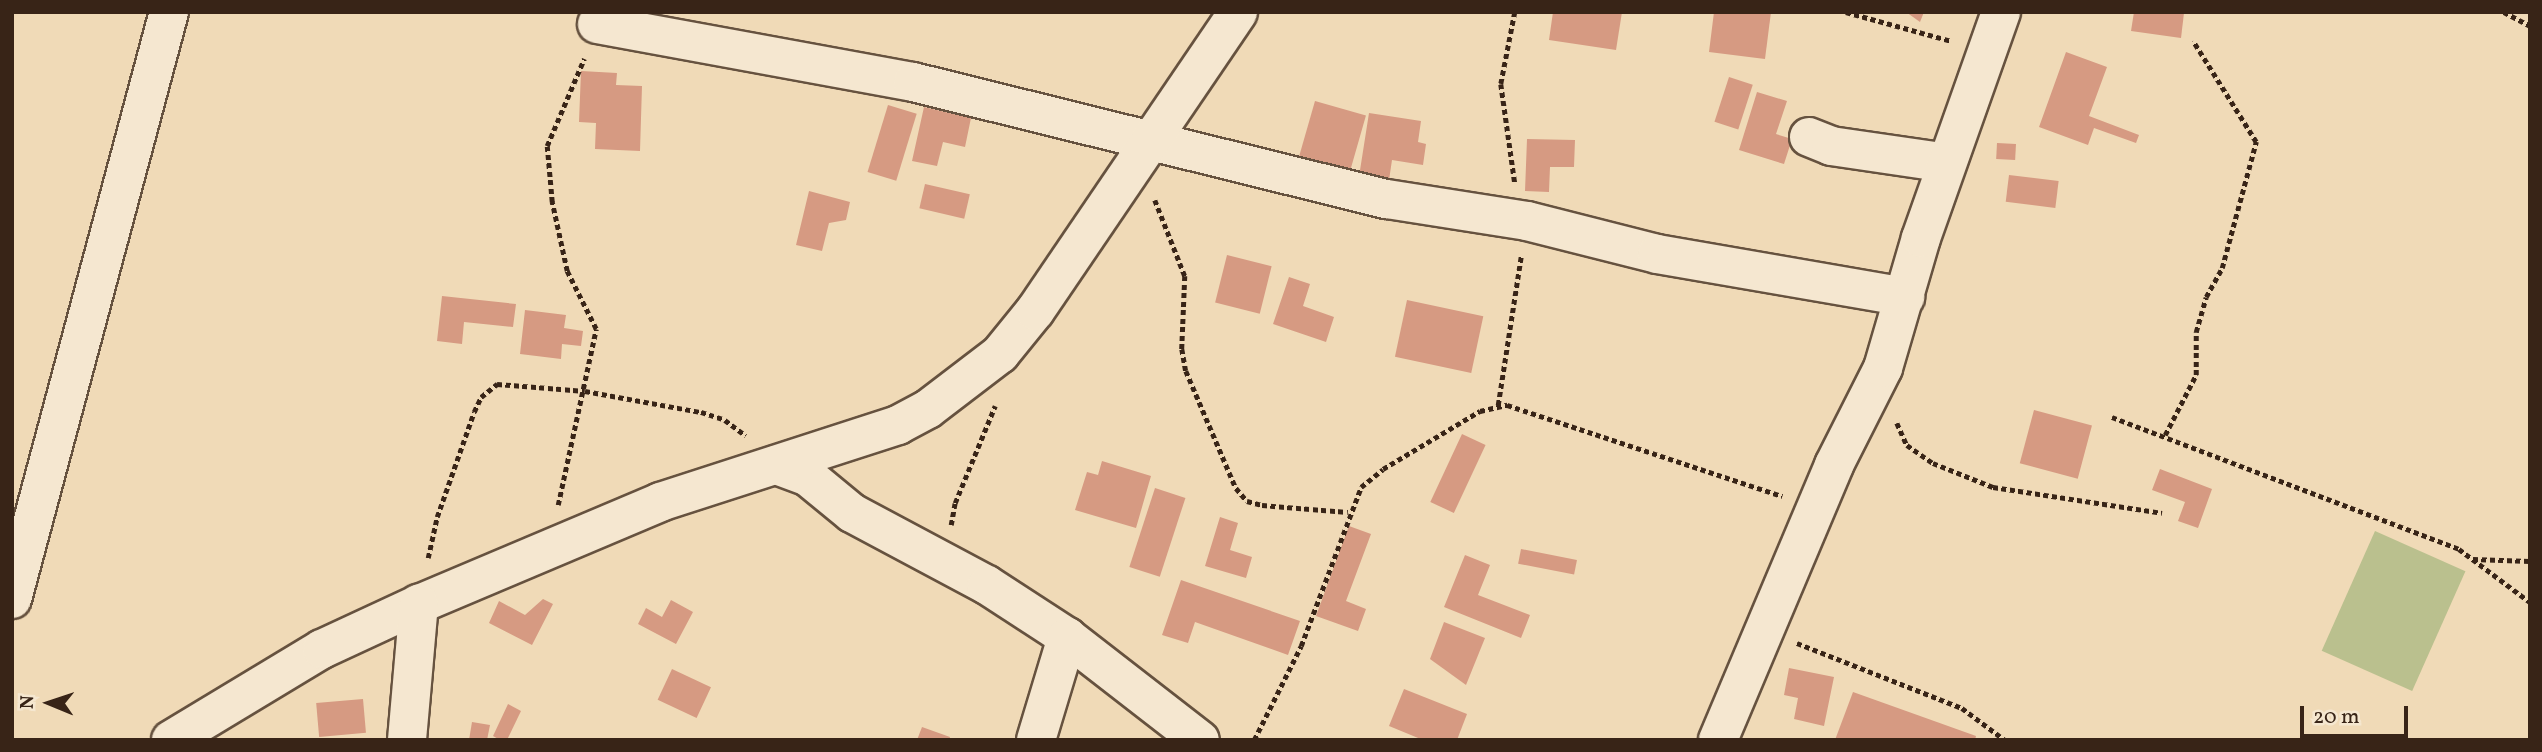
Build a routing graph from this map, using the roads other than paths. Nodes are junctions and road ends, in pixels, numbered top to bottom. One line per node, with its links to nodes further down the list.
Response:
1 (169, 12): 10 (street)
2 (1238, 12): 6 (street)
3 (2001, 12): 7 (street)
4 (597, 24): 6 (street)
5 (1809, 137): 7 (street)
6 (1144, 151): 8 (street); 9 (street)
7 (1947, 163): 8 (street)
8 (1905, 297): 17 (street)
9 (776, 465): 11 (street); 12 (street)
10 (12, 599)
11 (419, 604): 13 (street); 14 (street)
12 (1068, 637): 15 (street); 16 (street)
13 (171, 740)
14 (407, 740)
15 (1036, 740)
16 (1200, 740)
17 (1718, 740)

